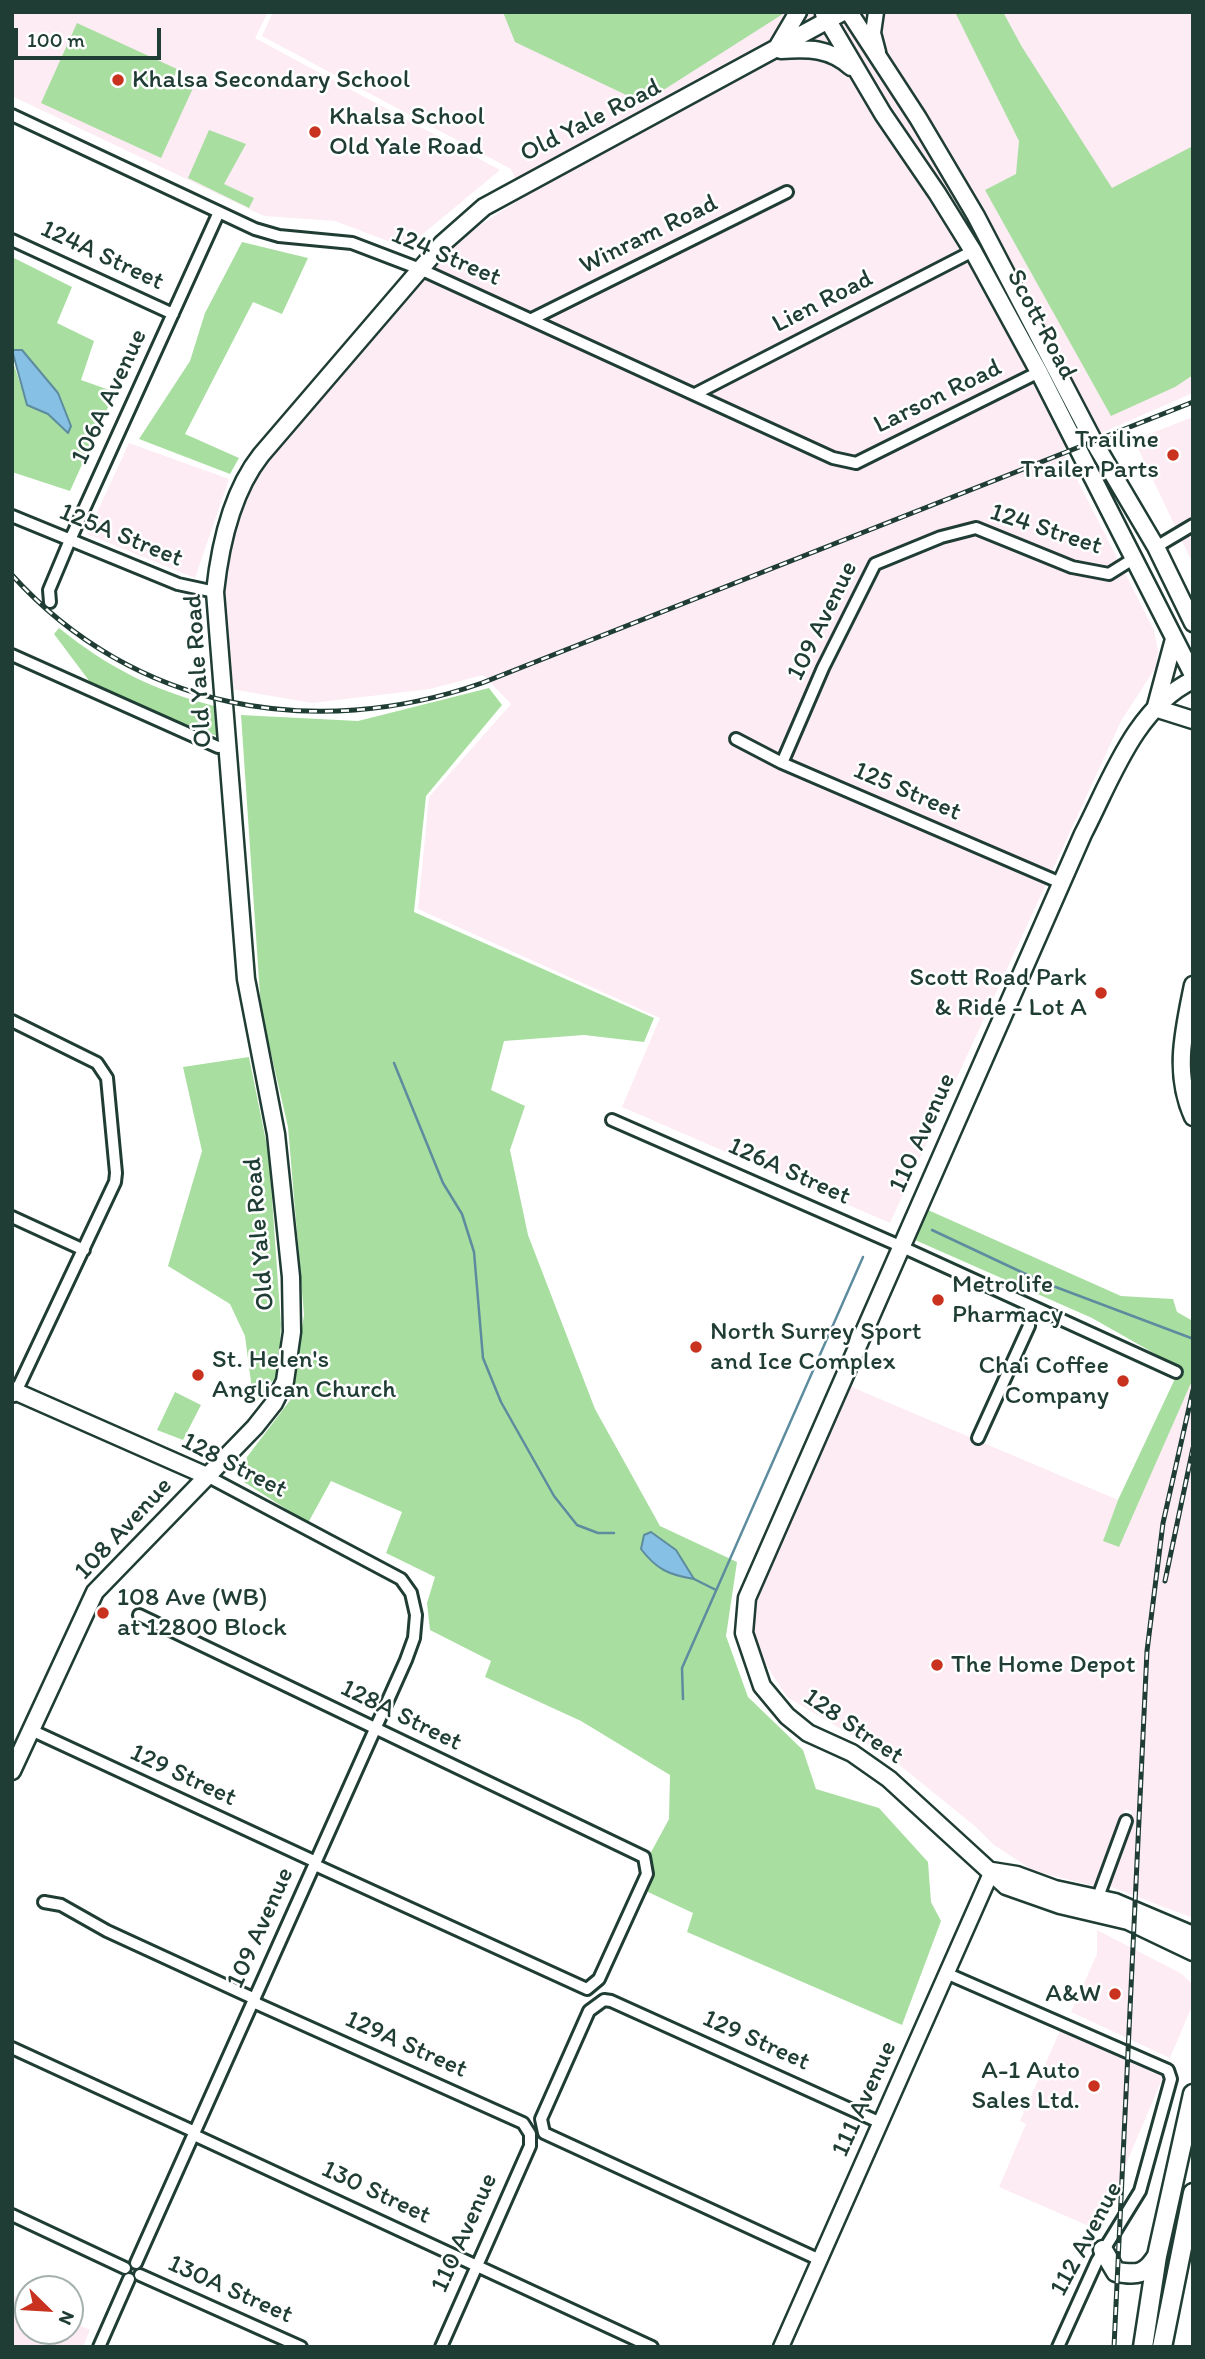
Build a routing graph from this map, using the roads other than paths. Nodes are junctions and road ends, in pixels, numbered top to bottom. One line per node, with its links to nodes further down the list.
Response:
1 (798, 12): 5 (main road)
2 (846, 12): 4 (main road, Old Yale Road); 6 (main road, Scott Road)
3 (876, 12): 6 (street)
4 (825, 17): 5 (main road, Old Yale Road); 7 (main road, Scott Road)
5 (775, 51): 7 (main road); 13 (main road, Old Yale Road)
6 (881, 63): 23 (main road, Scott Road)
7 (859, 73): 12 (main road, Scott Road)
8 (12, 115): 10 (street, 124 Street)
9 (787, 192): 15 (street, Winram Road)
10 (219, 212): 13 (street, 124 Street); 14 (street, 106A Avenue)
11 (12, 240): 14 (street, 124A Street)
12 (972, 251): 16 (main road, Scott Road); 17 (street, Lien Road)
13 (420, 270): 15 (street, 124 Street); 25 (main road, Old Yale Road)
14 (173, 314): 22 (street, 106A Avenue)
15 (532, 319): 17 (street, 124 Street)
16 (1039, 372): 18 (street, Larson Road); 24 (main road, Scott Road)
17 (695, 394): 18 (street, 124 Street)
18 (856, 463)
19 (12, 516): 22 (street, 125A Street)
20 (1193, 525): 23 (street)
21 (941, 537): 24 (street, 124 Street); 36 (street, 109 Avenue)
22 (70, 540): 25 (street, 125A Street); 26 (street, 106A Avenue)
23 (1156, 547): 27 (main road, Scott Road)
24 (1133, 559): 28 (main road, Scott Road)
25 (215, 592): 35 (main road, Old Yale Road)
26 (50, 602)
27 (1193, 623)
28 (1174, 639): 30 (main road, Scott Road); 32 (main road)
29 (12, 655): 35 (street)
30 (1193, 675)
31 (1193, 680): 32 (main road, 110 Avenue)
32 (1155, 708): 33 (main road); 37 (main road, 110 Avenue)
33 (1193, 720)
34 (736, 739): 36 (street, 125 Street)
35 (229, 746): 49 (main road, Old Yale Road)
36 (782, 763): 37 (street, 125 Street)
37 (1061, 883): 43 (main road, 110 Avenue)
38 (1193, 985): 40 (main road)
39 (12, 1021): 44 (street)
40 (1193, 1117)
41 (612, 1120): 43 (street, 126A Street)
42 (12, 1217): 44 (street)
43 (900, 1246): 45 (street, 126A Street); 52 (main road, 110 Avenue)
44 (84, 1250): 47 (street)
45 (1030, 1307): 46 (street, 126A Street); 48 (street)
46 (1176, 1373)
47 (14, 1394): 49 (main road, 128 Street)
48 (978, 1438)
49 (207, 1476): 50 (street, 128 Street); 54 (main road, 108 Avenue)
50 (416, 1608): 53 (street, 109 Avenue)
51 (139, 1615): 53 (street, 128A Street)
52 (744, 1633): 59 (main road, 128 Street)
53 (375, 1729): 58 (street, 109 Avenue); 65 (street, 128A Street)
54 (31, 1730): 55 (main road, 108 Avenue); 58 (street, 129 Street)
55 (17, 1746): 56 (main road, 108 Avenue)
56 (12, 1771)
57 (1126, 1821): 60 (street)
58 (315, 1863): 65 (street, 129 Street); 66 (street, 109 Avenue)
59 (992, 1871): 60 (main road, 128 Street); 63 (main road, 128 Street); 64 (street, 111 Avenue)
60 (1098, 1897): 62 (main road, 128 Street)
61 (44, 1902): 66 (street, 129A Street)
62 (1193, 1935)
63 (1193, 1952)
64 (948, 1974): 69 (street, 111 Avenue); 74 (street, 112 Avenue)
65 (587, 1989)
66 (254, 2000): 70 (street, 109 Avenue); 71 (street, 129A Street)
67 (12, 2048): 70 (street, 130 Street)
68 (1193, 2094): 75 (main road)
69 (881, 2123): 76 (street, 111 Avenue); 76 (street, 129 Street)
70 (195, 2133): 77 (street, 109 Avenue); 78 (street, 130 Street)
71 (531, 2139): 78 (street, 110 Avenue)
72 (1193, 2193): 88 (main road)
73 (12, 2215): 79 (street, 130A Street)
74 (1104, 2250): 75 (main road); 86 (street, 112 Avenue)
75 (1157, 2256): 87 (main road)
76 (820, 2260): 85 (street, 111 Avenue)
77 (136, 2263): 79 (street); 80 (street)
78 (477, 2266): 83 (street, 110 Avenue); 84 (street, 130 Street)
79 (125, 2267): 80 (street)
80 (135, 2277): 81 (street); 82 (street, 130A Street)
81 (99, 2347)
82 (301, 2347)
83 (441, 2347)
84 (652, 2347)
85 (781, 2347)
86 (1058, 2347)
87 (1143, 2347)
88 (1162, 2347)

